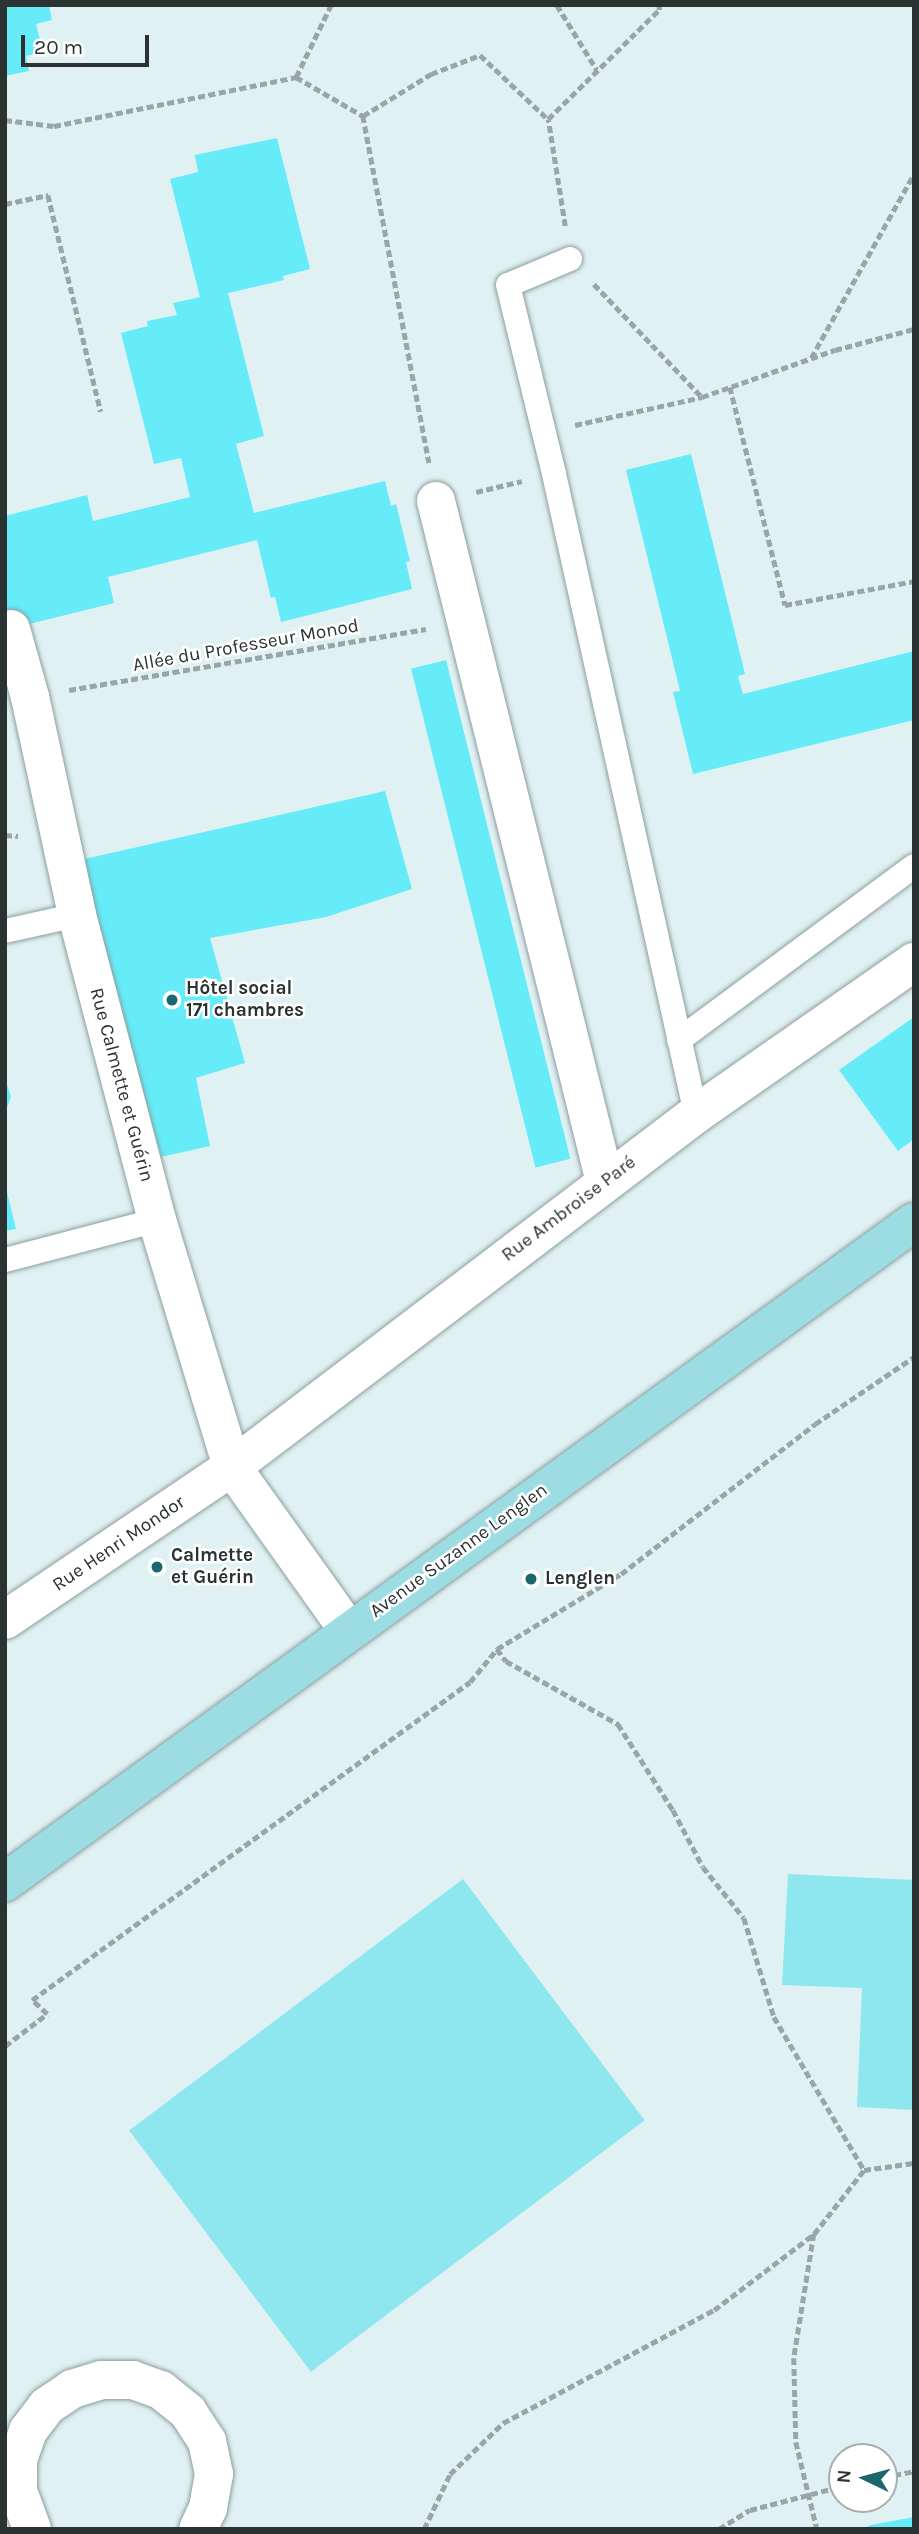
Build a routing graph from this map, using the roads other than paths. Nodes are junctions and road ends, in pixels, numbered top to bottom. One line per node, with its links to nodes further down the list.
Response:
1 (570, 259): 8 (lane)
2 (436, 501): 10 (street)
3 (11, 629): 5 (street, Rue Calmette et Guérin)
4 (914, 866): 8 (lane)
5 (77, 915): 6 (lane); 11 (street, Rue Calmette et Guérin)
6 (5, 931)
7 (914, 962): 9 (street, Rue Ambroise Paré)
8 (679, 1040): 9 (lane)
9 (696, 1114): 10 (street, Rue Ambroise Paré)
10 (605, 1182): 14 (street, Rue Ambroise Paré)
11 (157, 1220): 13 (lane); 14 (street, Rue Calmette et Guérin)
12 (914, 1222): 16 (main road, Avenue Suzanne Lenglen)
13 (5, 1260)
14 (232, 1467): 15 (street, Rue Henri Mondor); 16 (street, Rue Calmette et Guérin)
15 (5, 1620)
16 (349, 1631): 17 (main road, Avenue Suzanne Lenglen)
17 (5, 1882)
18 (32, 2529): 19 (street)
19 (198, 2529)

